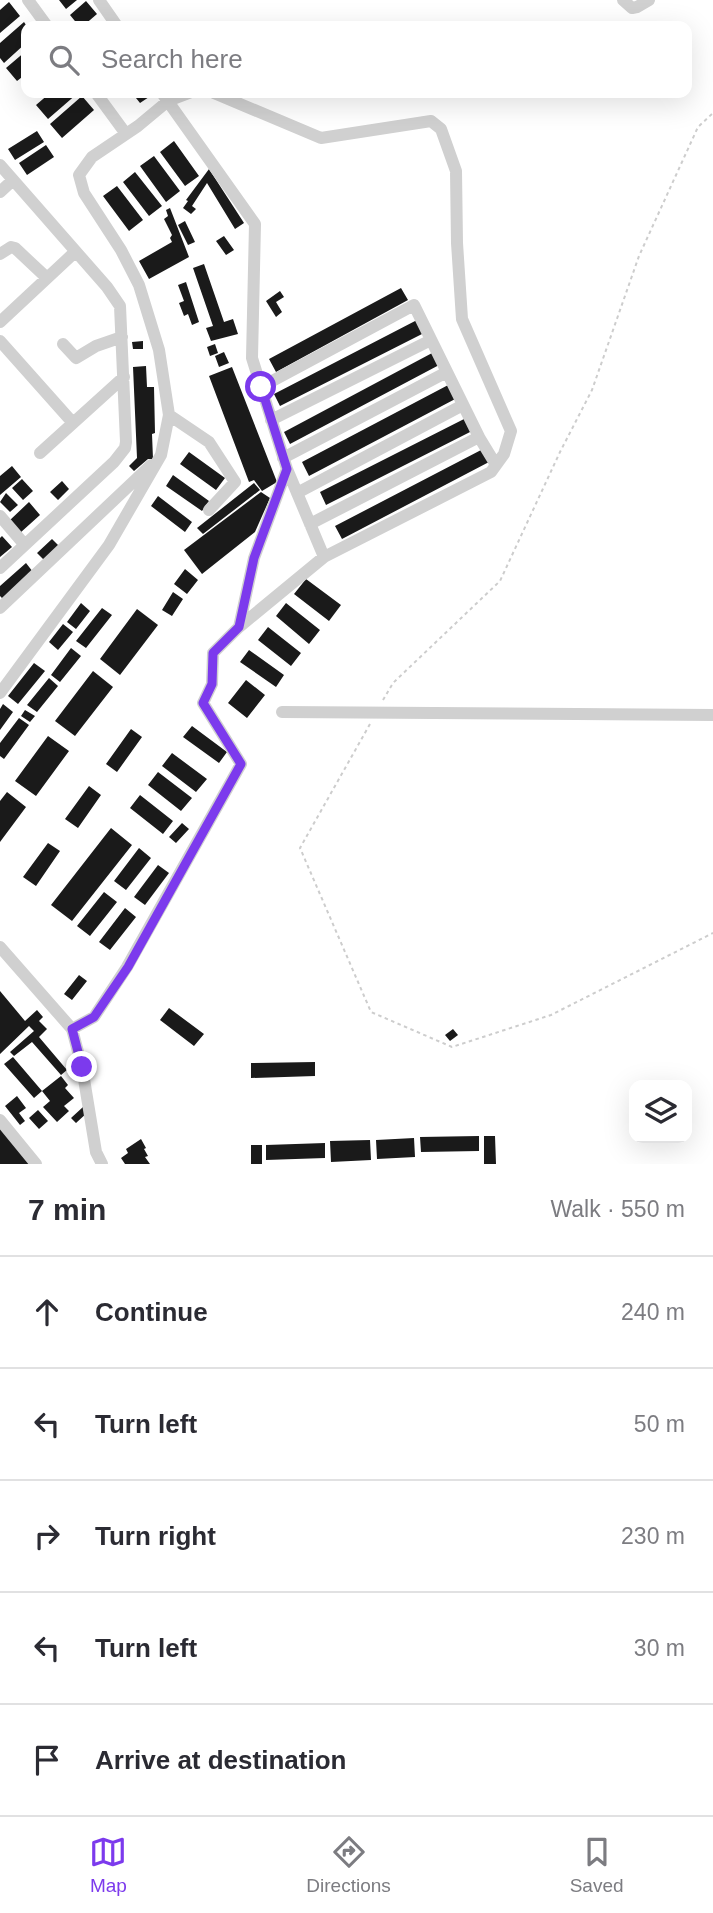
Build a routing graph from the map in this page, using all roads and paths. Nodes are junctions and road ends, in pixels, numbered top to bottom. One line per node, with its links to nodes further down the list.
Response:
1 (28, 0): 5 (street)
2 (99, 0): 6 (street)
3 (623, 0): 4 (street)
4 (649, 0)
5 (43, 21)
6 (114, 21)
7 (100, 98): 12 (street)
8 (164, 98): 12 (street)
9 (166, 98): 26 (street)
10 (226, 98): 35 (street)
11 (713, 113): 46 (path)
12 (126, 134): 28 (street)
13 (0, 165): 14 (street)
14 (13, 180): 15 (street); 16 (street)
15 (0, 192)
16 (75, 252): 18 (street); 20 (street)
17 (0, 254): 18 (street)
18 (47, 278): 19 (street)
19 (0, 322)
20 (122, 337): 23 (street); 25 (street)
21 (0, 341): 30 (street)
22 (432, 341): 24 (street); 26 (street); 29 (street)
23 (63, 344)
24 (447, 372): 27 (street); 34 (street)
25 (124, 377): 30 (street); 40 (street)
26 (261, 387): 29 (street)
27 (463, 404): 31 (street); 36 (street)
28 (169, 415): 33 (street); 37 (street)
29 (271, 420): 34 (street)
30 (73, 423): 32 (street)
31 (479, 437): 35 (street); 39 (street)
32 (40, 453)
33 (161, 455): 43 (street); 45 (street)
34 (285, 463): 36 (street); 44 (street)
35 (496, 465): 41 (street)
36 (297, 493): 39 (street)
37 (209, 510)
38 (0, 516): 40 (street)
39 (310, 524): 41 (street)
40 (24, 544): 42 (street)
41 (324, 557): 44 (street)
42 (0, 568)
43 (0, 608)
44 (239, 627): 51 (street)
45 (0, 693)
46 (377, 711): 47 (street); 48 (street); 49 (path)
47 (282, 712)
48 (713, 715)
49 (713, 933)
50 (0, 947): 51 (street)
51 (72, 1029): 54 (street)
52 (0, 1120): 53 (street)
53 (36, 1164)
54 (102, 1164)

